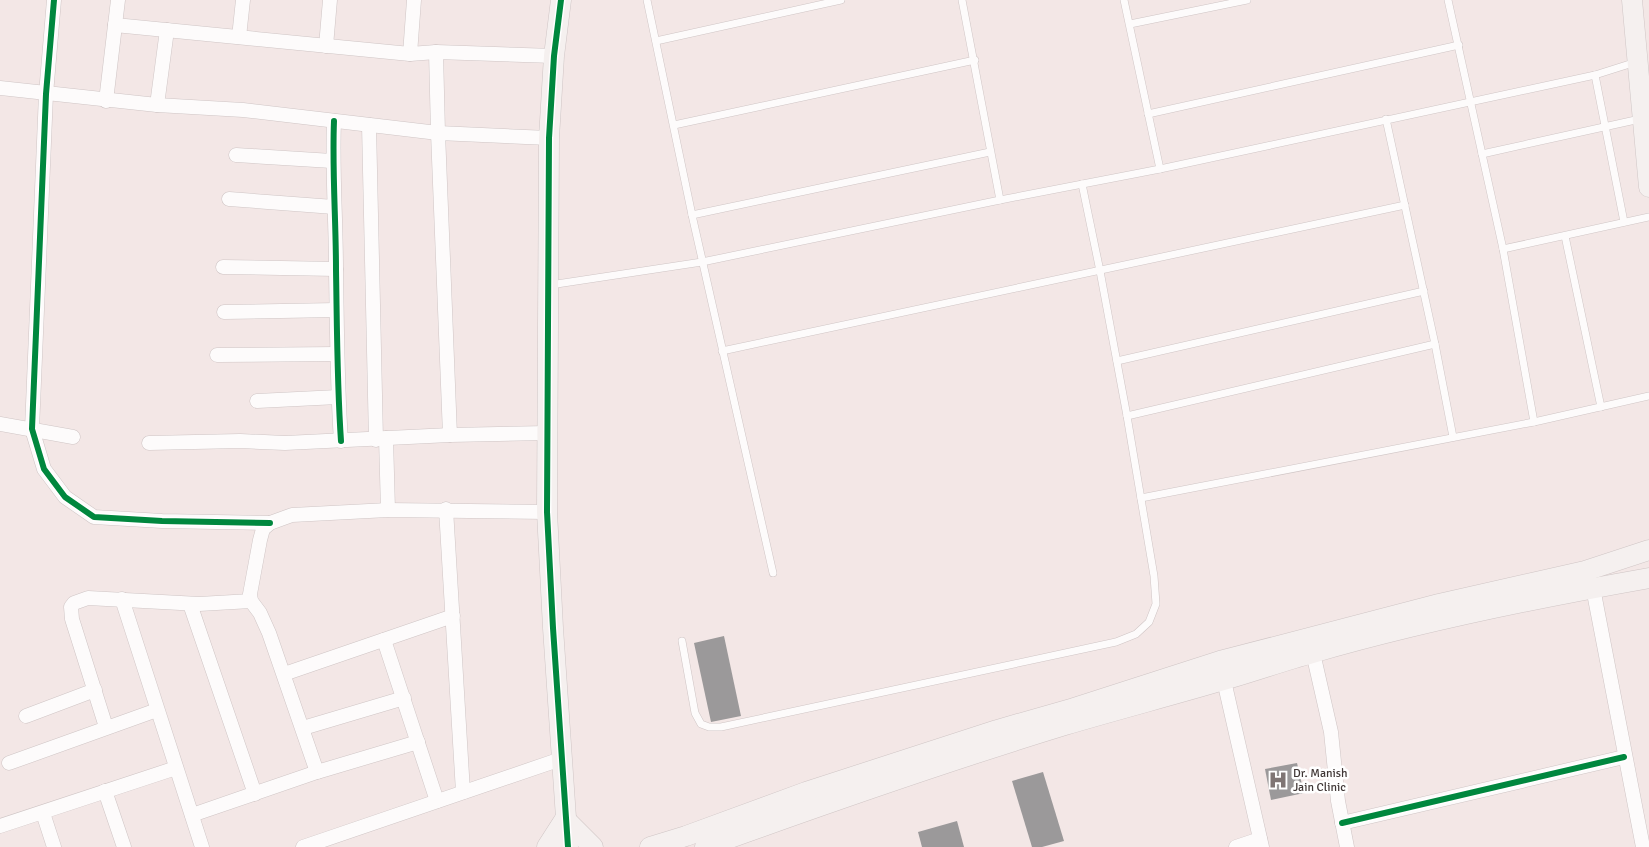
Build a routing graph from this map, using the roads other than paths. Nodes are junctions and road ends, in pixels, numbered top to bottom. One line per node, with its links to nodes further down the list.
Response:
1 (54, 0): 28 (street)
2 (118, 0): 15 (street)
3 (243, 0): 17 (street)
4 (330, 0): 20 (street)
5 (414, 0): 22 (street)
6 (560, 0): 23 (main road)
7 (647, 0): 18 (lane)
8 (841, 0): 18 (lane)
9 (962, 0): 24 (lane)
10 (1124, 0): 14 (lane)
11 (1246, 0): 14 (lane)
12 (1448, 0): 19 (lane)
13 (1632, 0): 25 (main road)
14 (1130, 24): 32 (lane)
15 (115, 25): 16 (street); 29 (street)
16 (167, 30): 17 (street); 31 (street)
17 (239, 37): 20 (street)
18 (656, 41): 37 (lane)
19 (1459, 45): 30 (lane); 32 (lane)
20 (326, 46): 22 (street)
21 (436, 52): 22 (street); 23 (street); 39 (street)
22 (410, 54)
23 (554, 56): 40 (main road)
24 (975, 60): 37 (lane); 41 (lane)
25 (1636, 62): 26 (lane); 33 (main road)
26 (1595, 75): 30 (lane); 38 (lane)
27 (0, 88): 28 (street)
28 (46, 94): 29 (street); 77 (street)
29 (106, 100): 31 (street)
30 (1471, 101): 34 (lane); 42 (lane)
31 (156, 105): 35 (street)
32 (1148, 114): 45 (lane)
33 (1643, 118): 38 (lane); 47 (main road)
34 (1386, 119): 45 (lane); 50 (lane)
35 (334, 121): 36 (street); 44 (street)
36 (369, 125): 39 (street); 82 (street)
37 (674, 125): 52 (lane)
38 (1604, 127): 42 (lane); 54 (lane)
39 (438, 133): 40 (street); 79 (street)
40 (549, 138): 61 (main road)
41 (990, 152): 49 (lane); 52 (lane)
42 (1482, 154): 56 (lane)
43 (236, 156): 44 (street)
44 (332, 160): 51 (street)
45 (1160, 169): 46 (lane)
46 (1082, 184): 49 (lane); 60 (lane)
47 (1649, 187)
48 (229, 199): 51 (street)
49 (1000, 200): 57 (lane)
50 (1405, 205): 60 (lane); 62 (lane)
51 (334, 207): 59 (street)
52 (692, 215): 57 (lane)
53 (1649, 217): 54 (lane)
54 (1624, 222): 55 (lane)
55 (1565, 236): 56 (lane); 73 (lane)
56 (1503, 249): 75 (lane)
57 (702, 262): 61 (lane); 66 (lane)
58 (223, 267): 59 (street)
59 (336, 269): 63 (street)
60 (1100, 271): 66 (lane); 69 (lane)
61 (547, 286): 78 (main road)
62 (1424, 291): 65 (lane); 69 (lane)
63 (336, 310): 64 (street); 68 (street)
64 (224, 312)
65 (1435, 344): 74 (lane); 81 (lane)
66 (722, 351): 91 (lane)
67 (218, 354): 68 (street)
68 (337, 354): 71 (street)
69 (1117, 361): 74 (lane)
70 (1649, 396): 73 (lane)
71 (338, 397): 72 (street); 83 (street)
72 (257, 401)
73 (1601, 407): 75 (lane)
74 (1127, 416): 85 (lane)
75 (1534, 422): 81 (lane)
76 (0, 424): 77 (street)
77 (32, 429): 80 (street); 89 (street)
78 (547, 433): 79 (street); 88 (main road)
79 (450, 435): 82 (street)
80 (73, 437)
81 (1453, 437): 85 (lane)
82 (381, 439): 83 (street); 87 (street)
83 (341, 441): 84 (street)
84 (149, 443)
85 (1141, 498): 100 (lane)
86 (446, 509): 87 (street); 88 (street); 98 (street)
87 (388, 510): 89 (street)
88 (547, 512): 112 (main road)
89 (270, 523): 95 (street)
90 (1649, 550): 97 (main road)
91 (773, 573)
92 (1649, 578): 93 (main road)
93 (1593, 588): 97 (main road); 111 (street)
94 (122, 599): 96 (street); 104 (street); 106 (street)
95 (251, 601): 96 (street); 103 (street)
96 (190, 604): 118 (street)
97 (1473, 605): 101 (main road); 102 (main road)
98 (453, 616): 99 (street); 117 (street)
99 (384, 640): 103 (street); 105 (street)
100 (682, 641)
101 (1313, 653): 102 (main road); 123 (street)
102 (1222, 670): 125 (street); 133 (main road); 134 (main road)
103 (284, 674): 109 (street)
104 (94, 690): 107 (street); 108 (street)
105 (404, 698): 109 (street); 110 (street)
106 (157, 710): 108 (street); 114 (street)
107 (26, 716)
108 (106, 727): 113 (street)
109 (302, 728): 115 (street)
110 (418, 742): 115 (street); 119 (street)
111 (1624, 758): 123 (street); 137 (street)
112 (561, 759): 117 (street); 122 (main road)
113 (9, 763)
114 (176, 768): 116 (street); 121 (street)
115 (317, 772): 118 (street)
116 (105, 791): 120 (street); 127 (street)
117 (462, 792): 119 (street)
118 (255, 794): 121 (street)
119 (437, 801): 129 (street)
120 (43, 813): 124 (street); 126 (street)
121 (192, 815): 128 (street)
122 (565, 819): 130 (main road); 131 (main road); 132 (main road)
123 (1342, 822): 136 (street)
124 (0, 826)
125 (1261, 843): 135 (street)
126 (54, 847)
127 (124, 847)
128 (202, 847)
129 (303, 847)
130 (547, 847)
131 (568, 847)
132 (593, 847)
133 (650, 847)
134 (705, 847)
135 (1236, 847)
136 (1347, 847)
137 (1643, 847)

